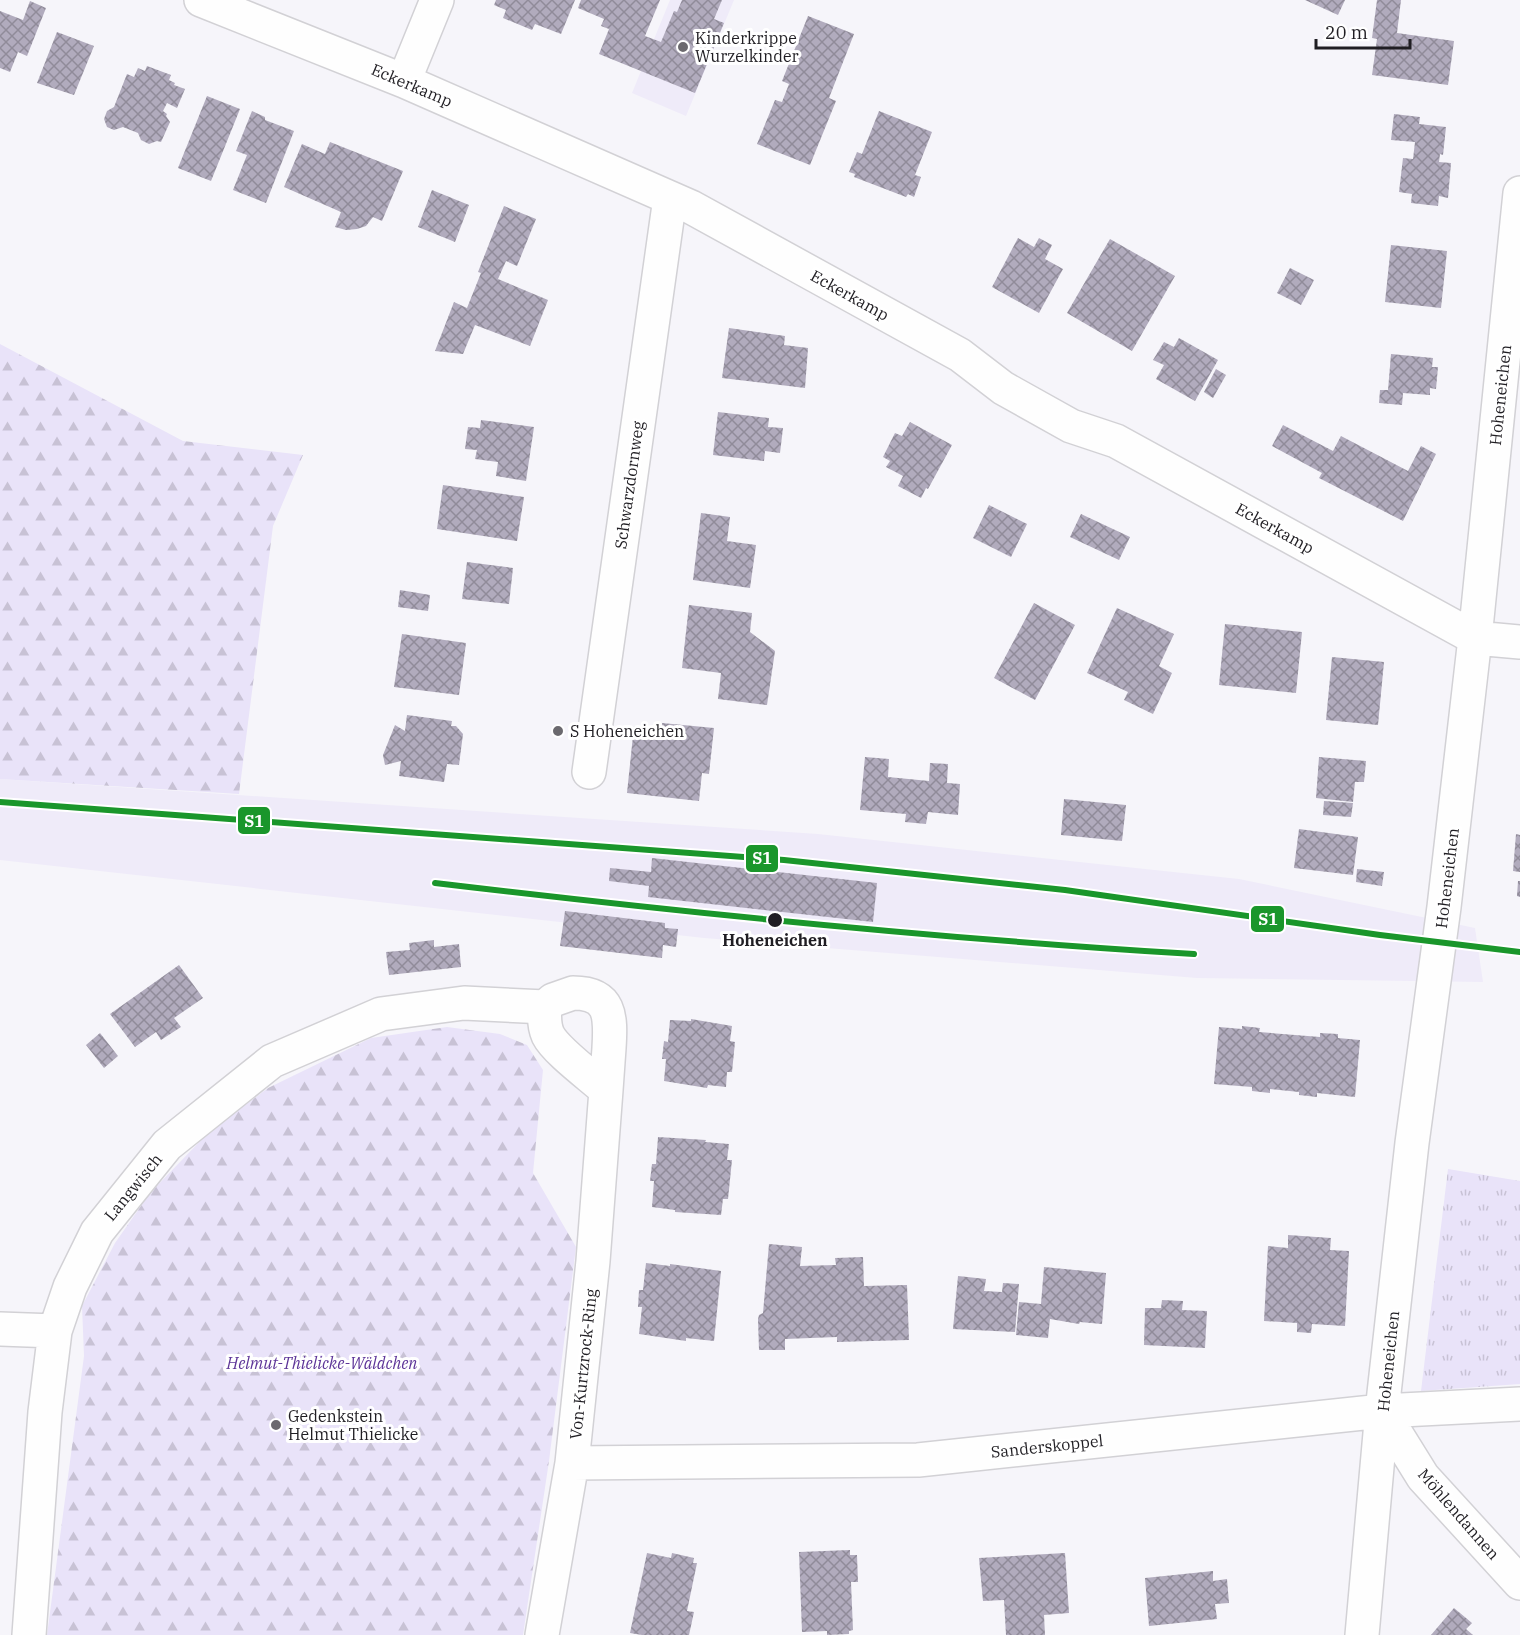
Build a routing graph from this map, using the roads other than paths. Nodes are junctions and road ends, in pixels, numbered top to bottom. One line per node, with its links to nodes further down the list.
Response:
1 (201, 0): 3 (street, Eckerkamp)
2 (437, 0): 3 (street)
3 (404, 81): 5 (street, Eckerkamp)
4 (1520, 193): 6 (street, Hoheneichen)
5 (670, 198): 6 (street, Eckerkamp); 8 (street, Schwarzdornweg)
6 (1475, 638): 7 (street); 14 (street, Hoheneichen)
7 (1520, 642)
8 (589, 772)
9 (545, 1007): 10 (street); 10 (street, Von-Kurtzrock-Ring); 12 (street, Langwisch)
10 (606, 1090): 15 (street, Von-Kurtzrock-Ring)
11 (0, 1329): 12 (street)
12 (55, 1332): 17 (street, Langwisch)
13 (1520, 1404): 14 (street, Sanderskoppel)
14 (1382, 1411): 15 (street, Sanderskoppel); 16 (street, Möhlendannen); 19 (street, Hoheneichen)
15 (572, 1463): 18 (street, Von-Kurtzrock-Ring)
16 (1520, 1583)
17 (29, 1635)
18 (543, 1635)
19 (1362, 1635)

